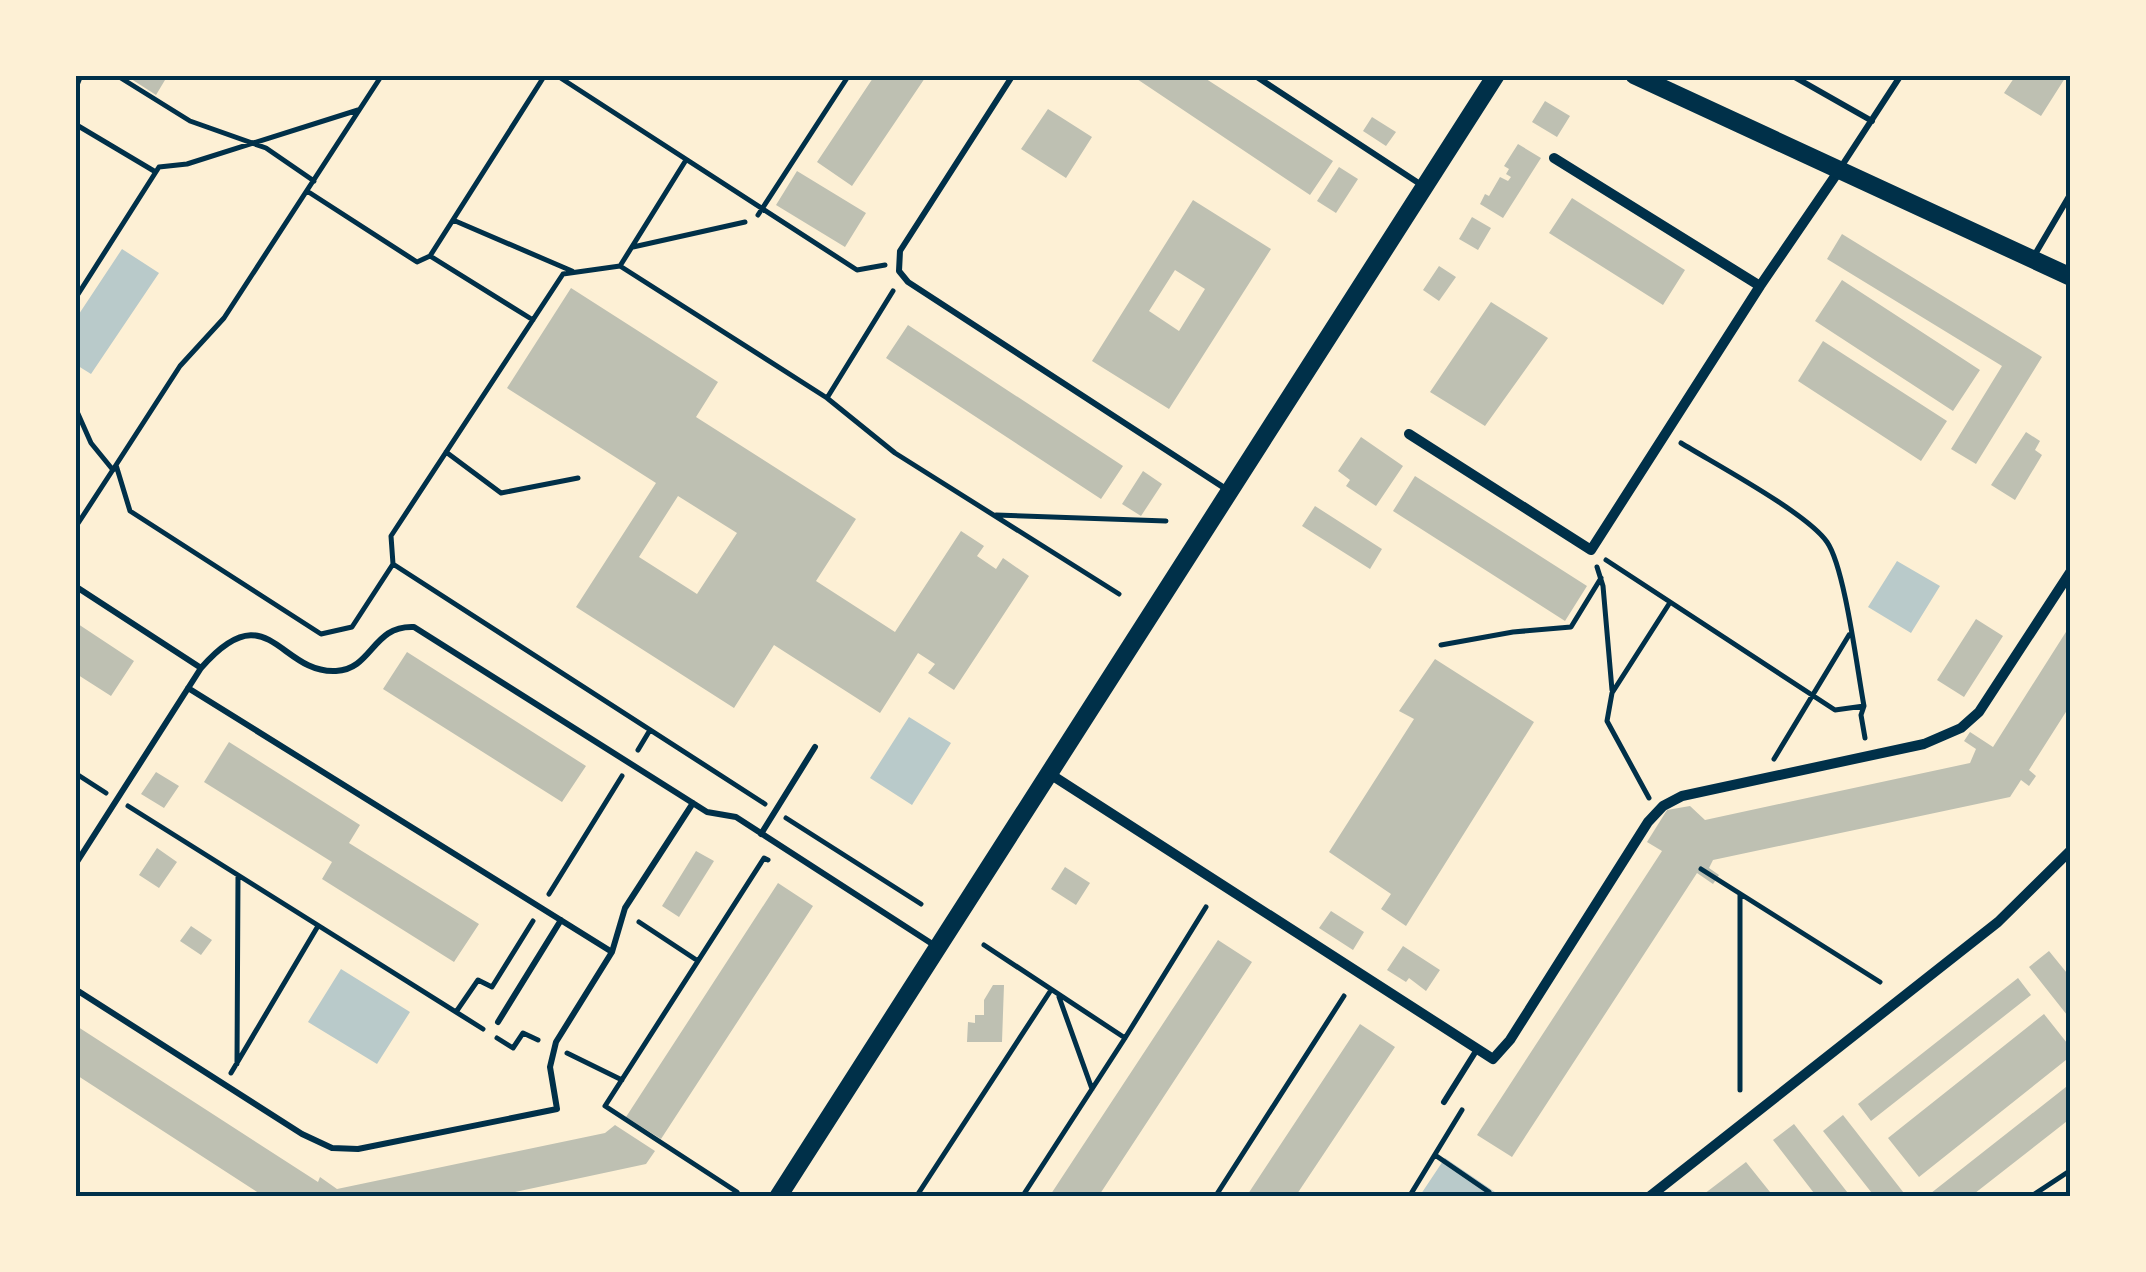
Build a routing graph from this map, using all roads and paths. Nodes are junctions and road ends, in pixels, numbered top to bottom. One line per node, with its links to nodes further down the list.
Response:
1 (81, 75): 13 (path)
2 (116, 75): 17 (path)
3 (382, 75): 14 (path)
4 (545, 75): 27 (path)
5 (556, 75): 19 (path)
6 (849, 75): 26 (path)
7 (1013, 75): 32 (lane)
8 (1254, 75): 23 (lane)
9 (1496, 75): 23 (street)
10 (1634, 75): 20 (street)
11 (1791, 75): 15 (lane)
12 (1901, 75): 15 (lane)
13 (75, 90)
14 (360, 109): 17 (path); 22 (path)
15 (1872, 121): 20 (lane)
16 (75, 124): 21 (path)
17 (252, 144): 21 (path); 22 (path)
18 (1554, 158): 37 (street)
19 (686, 160): 26 (path); 29 (path)
20 (1840, 168): 31 (street); 37 (street)
21 (154, 172): 38 (path)
22 (314, 180): 24 (path)
23 (1425, 188): 47 (street)
24 (306, 192): 30 (path); 45 (path)
25 (2071, 193): 31 (lane)
26 (760, 212): 32 (path)
27 (453, 220): 30 (path); 34 (path)
28 (745, 222): 29 (path)
29 (633, 247): 33 (path)
30 (430, 256): 39 (path)
31 (2032, 259): 36 (street)
32 (897, 263): 35 (lane)
33 (620, 266): 34 (path); 40 (path)
34 (574, 272): 39 (path)
35 (903, 276): 40 (path); 47 (lane)
36 (2071, 277)
37 (1760, 286): 42 (street)
38 (75, 298)
39 (533, 320): 44 (path)
40 (827, 398): 48 (path)
41 (75, 406): 45 (path)
42 (1666, 433): 51 (street); 58 (path)
43 (1409, 434): 51 (street)
44 (446, 452): 46 (path); 52 (path)
45 (115, 467): 50 (path); 52 (path)
46 (578, 478)
47 (1230, 491): 70 (street)
48 (993, 515): 49 (path); 56 (path)
49 (1166, 521)
50 (75, 528)
51 (1592, 550): 54 (path); 57 (path)
52 (393, 564): 65 (path)
53 (2071, 571): 67 (street)
54 (1601, 578): 59 (path); 62 (path)
55 (75, 586): 60 (lane)
56 (1119, 594)
57 (1669, 604): 62 (path); 63 (path)
58 (1850, 633): 63 (path); 64 (path)
59 (1441, 645)
60 (201, 668): 61 (lane); 68 (lane)
61 (188, 688): 72 (lane); 85 (lane)
62 (1612, 693): 75 (path)
63 (1811, 696): 64 (path); 71 (path)
64 (1864, 706): 67 (path)
65 (650, 730): 68 (path); 74 (path)
66 (814, 747): 74 (lane)
67 (1868, 756): 71 (street)
68 (630, 763): 73 (lane); 85 (path)
69 (75, 773): 72 (path)
70 (1050, 774): 90 (street); 101 (street)
71 (1762, 779): 75 (street)
72 (117, 799): 78 (lane); 81 (path)
73 (694, 803): 76 (lane); 86 (lane)
74 (776, 810): 76 (lane); 83 (path)
75 (1657, 812): 101 (street)
76 (761, 834): 90 (lane)
77 (2071, 850): 118 (street)
78 (75, 865)
79 (780, 868): 92 (path)
80 (1701, 869): 82 (path)
81 (238, 875): 88 (path); 102 (path)
82 (1740, 894): 93 (path); 106 (path)
83 (921, 904)
84 (1206, 906): 99 (path)
85 (541, 908): 87 (lane); 97 (path)
86 (624, 912): 91 (lane); 92 (path)
87 (561, 920): 91 (lane); 98 (lane)
88 (318, 926): 97 (path); 102 (path)
89 (984, 945): 95 (path)
90 (938, 948): 113 (street)
91 (612, 952): 100 (lane)
92 (698, 961): 103 (path)
93 (1880, 982)
94 (75, 989): 104 (lane)
95 (1055, 992): 99 (path); 105 (path); 114 (path)
96 (1344, 996): 116 (path)
97 (456, 1012): 100 (path)
98 (498, 1022)
99 (1126, 1038): 105 (path)
100 (554, 1048): 103 (path); 104 (lane)
101 (1476, 1051): 107 (lane)
102 (236, 1064): 104 (path)
103 (622, 1080): 111 (path)
104 (224, 1084)
105 (1092, 1089): 115 (path)
106 (1740, 1090)
107 (1444, 1102)
108 (1464, 1107): 109 (path)
109 (1434, 1155): 112 (path); 117 (path)
110 (2071, 1170): 119 (path)
111 (737, 1192)
112 (1489, 1192)
113 (783, 1195)
114 (916, 1197)
115 (1022, 1197)
116 (1216, 1197)
117 (1408, 1197)
118 (1648, 1197)
119 (2030, 1197)

